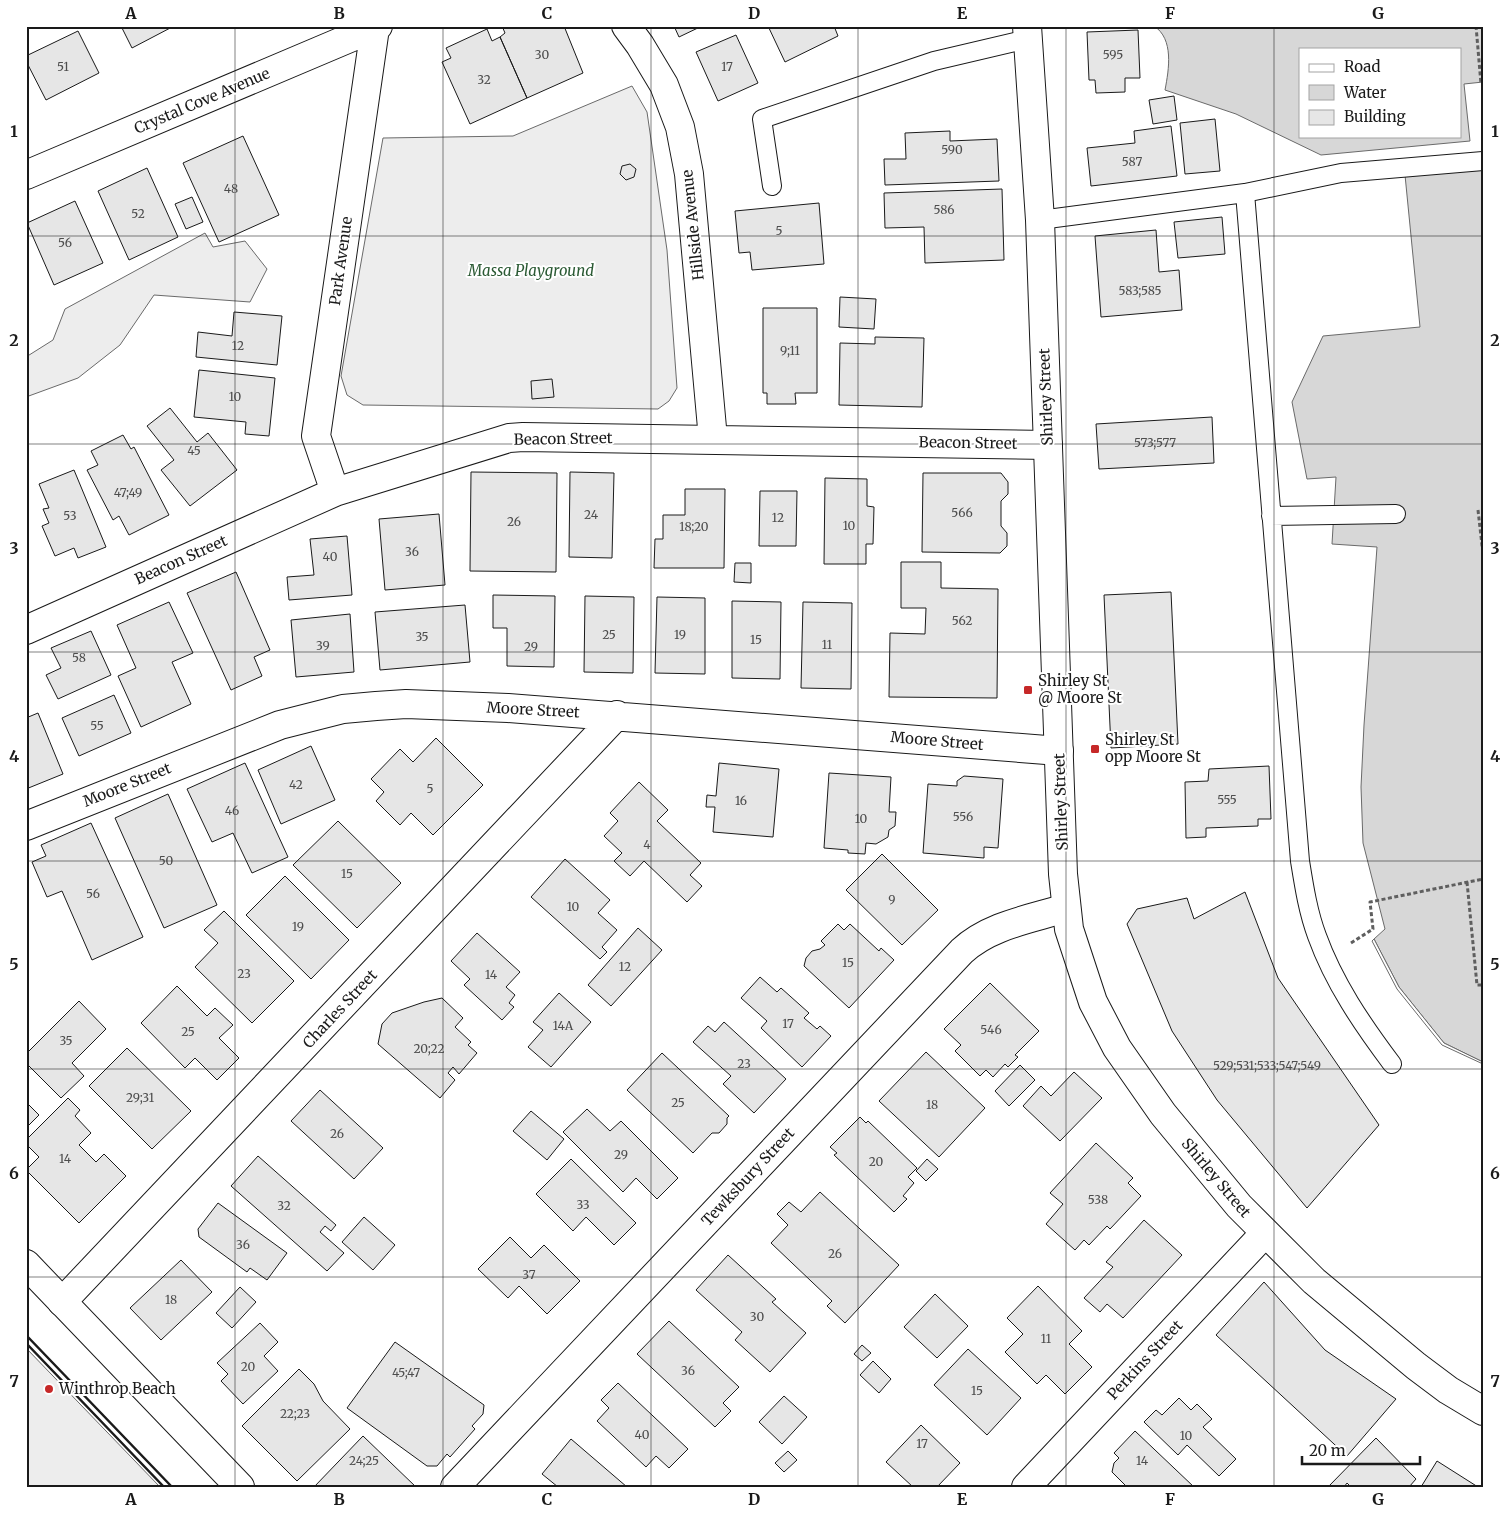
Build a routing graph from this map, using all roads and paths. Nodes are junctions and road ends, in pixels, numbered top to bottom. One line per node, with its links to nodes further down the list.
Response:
1 (626, 26): 11 (street, Hillside Avenue)
2 (1476, 26): 5 (path)
3 (377, 27): 7 (street, Crystal Cove Avenue); 13 (street, Park Avenue)
4 (1028, 33): 8 (lane); 10 (street, Shirley Street)
5 (1481, 84)
6 (1483, 161): 9 (lane)
7 (26, 175)
8 (772, 186)
9 (1245, 193): 10 (lane); 16 (lane)
10 (1040, 220): 12 (street, Shirley Street)
11 (714, 439): 12 (street, Beacon Street); 13 (street, Beacon Street)
12 (1048, 445): 20 (street, Shirley Street)
13 (335, 492): 18 (street, Beacon Street)
14 (1478, 510): 17 (path)
15 (1396, 514): 16 (lane)
16 (1271, 516): 27 (lane)
17 (1483, 554)
18 (26, 630)
19 (617, 715): 20 (street, Moore Street); 21 (street, Moore Street); 30 (street, Charles Street)
20 (1060, 751): 24 (street, Shirley Street)
21 (26, 826)
22 (1483, 879): 23 (path)
23 (1467, 882): 25 (path); 26 (path)
24 (1066, 908): 28 (street, Shirley Street); 33 (street, Tewksbury Street)
25 (1344, 947)
26 (1483, 985)
27 (1392, 1064)
28 (1264, 1233): 31 (street, Shirley Street); 34 (street, Perkins Street)
29 (26, 1264): 30 (street)
30 (62, 1302): 32 (street)
31 (1483, 1411)
32 (240, 1487)
33 (455, 1487)
34 (1026, 1487)

